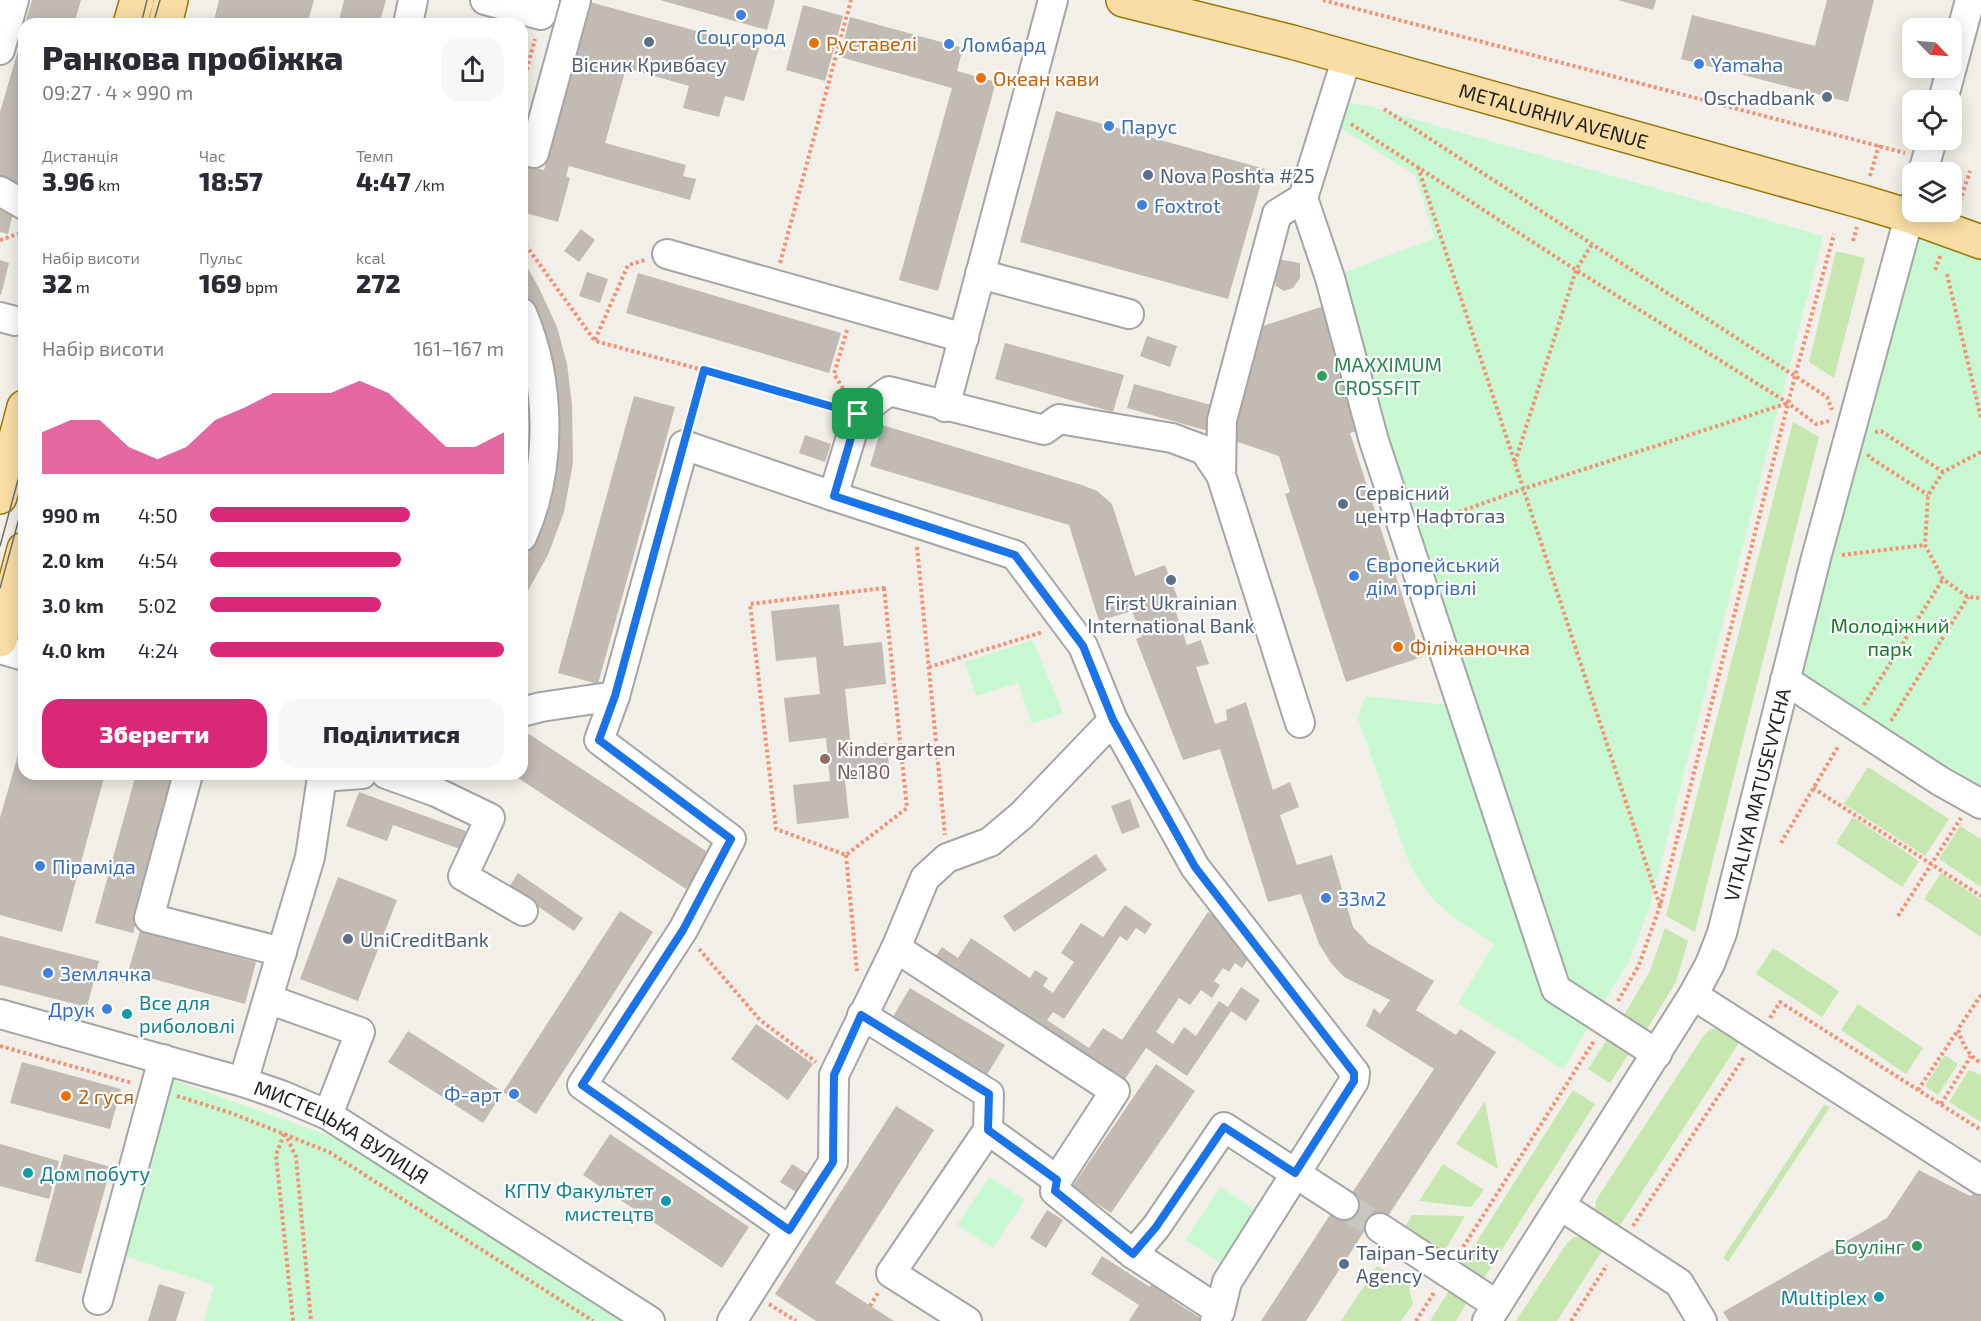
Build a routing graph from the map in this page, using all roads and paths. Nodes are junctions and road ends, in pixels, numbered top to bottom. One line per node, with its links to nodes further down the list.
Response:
1 (14, 0): 17 (street)
2 (137, 0): 14 (main road)
3 (171, 0): 15 (main road)
4 (414, 0): 16 (street)
5 (485, 0): 12 (street)
6 (576, 0): 24 (street)
7 (851, 0): 46 (path)
8 (1053, 0): 44 (street)
9 (1123, 0): 13 (main road, METALURHIV AVENUE)
10 (1323, 0): 25 (path)
11 (1970, 0): 20 (street)
12 (543, 7): 19 (path)
13 (1179, 7): 18 (main road, METALURHIV AVENUE)
14 (132, 18)
15 (166, 18)
16 (410, 18)
17 (0, 50)
18 (1347, 57): 22 (street); 33 (main road, METALURHIV AVENUE)
19 (528, 64)
20 (1946, 90)
21 (1384, 109): 40 (path)
22 (1330, 111): 27 (path); 31 (street)
23 (1924, 150): 26 (street)
24 (534, 153)
25 (1910, 162)
26 (1915, 162)
27 (1418, 167): 43 (path); 62 (path)
28 (1970, 171): 30 (path)
29 (0, 191): 32 (street)
30 (1962, 194)
31 (1303, 198): 64 (street); 71 (street)
32 (18, 202)
33 (1902, 209)
34 (1908, 222): 59 (street, VITALIYA MATUSEVYCHA)
35 (1936, 222): 39 (main road, METALURHIV AVENUE)
36 (18, 234): 38 (path)
37 (1833, 234): 53 (path)
38 (0, 240)
39 (1981, 242)
40 (1592, 244): 43 (path); 53 (path)
41 (528, 248): 51 (path)
42 (667, 254): 46 (street); 51 (path)
43 (1576, 270): 54 (path); 62 (path)
44 (980, 274): 48 (street); 50 (street)
45 (1947, 274): 57 (path)
46 (774, 284): 47 (street)
47 (853, 306): 50 (street); 56 (path)
48 (1129, 314)
49 (528, 329): 69 (street)
50 (964, 338): 55 (street)
51 (595, 341): 52 (path)
52 (704, 370): 56 (path); 60 (path)
53 (1796, 376): 54 (path); 54 (path)
54 (1788, 403): 65 (path); 98 (path)
55 (945, 407): 56 (street); 64 (street)
56 (858, 414): 67 (street)
57 (1981, 418)
58 (18, 430): 68 (main road)
59 (1857, 433): 63 (path); 66 (path); 73 (street, VITALIYA MATUSEVYCHA)
60 (684, 445): 67 (street); 83 (street)
61 (1981, 452): 63 (path)
62 (1515, 462): 65 (path)
63 (1943, 472): 66 (path)
64 (1221, 475): 86 (street)
65 (1523, 489): 71 (path); 98 (path)
66 (1928, 495): 72 (path)
67 (834, 496): 70 (street)
68 (0, 497)
69 (528, 520)
70 (915, 523): 77 (street); 81 (path)
71 (1403, 532): 109 (street)
72 (1925, 545): 73 (path); 75 (path)
73 (1816, 558): 82 (street, VITALIYA MATUSEVYCHA)
74 (18, 572): 78 (main road)
75 (1968, 597): 76 (path); 87 (path)
76 (1981, 598)
77 (1067, 625): 81 (path); 85 (street)
78 (0, 640)
79 (0, 649): 80 (street)
80 (18, 654)
81 (929, 667): 95 (path)
82 (1785, 680): 87 (street); 104 (street, VITALIYA MATUSEVYCHA)
83 (615, 696): 84 (street); 101 (street)
84 (528, 710)
85 (1113, 720): 95 (street); 126 (street)
86 (1300, 723)
87 (1879, 741): 93 (street)
88 (186, 780): 103 (street)
89 (321, 780): 103 (street)
90 (423, 780): 91 (street)
91 (442, 783): 99 (street)
92 (1813, 788): 96 (path)
93 (1977, 802): 96 (path)
94 (846, 855): 94 (path); 108 (path)
95 (947, 858): 102 (street)
96 (1931, 864): 97 (path); 100 (path)
97 (1981, 896)
98 (1660, 906): 109 (path)
99 (523, 911)
100 (1898, 916)
101 (683, 930): 117 (path); 132 (street)
102 (896, 948): 108 (street); 127 (street)
103 (282, 952): 106 (street)
104 (1693, 995): 111 (street); 113 (street, VITALIYA MATUSEVYCHA)
105 (1981, 995): 110 (path)
106 (268, 999): 118 (street); 122 (street)
107 (0, 1014): 115 (street, МИСТЕЦЬКА ВУЛИЦЯ)
108 (861, 1015): 117 (street); 123 (street)
109 (1606, 1021): 113 (street); 135 (path)
110 (1958, 1029): 114 (path); 120 (path)
111 (1758, 1036): 120 (path); 128 (street); 133 (path)
112 (0, 1046): 119 (path)
113 (1657, 1054): 130 (street, VITALIYA MATUSEVYCHA)
114 (1971, 1056): 116 (path); 121 (path)
115 (164, 1059): 118 (street, МИСТЕЦЬКА ВУЛИЦЯ); 119 (street)
116 (1981, 1063)
117 (834, 1075): 132 (street)
118 (243, 1082): 122 (street, МИСТЕЦЬКА ВУЛИЦЯ)
119 (154, 1089): 125 (path); 137 (street)
120 (1918, 1090): 121 (path)
121 (1941, 1104): 124 (path)
122 (328, 1115): 143 (street, МИСТЕЦЬКА ВУЛИЦЯ)
123 (988, 1130): 127 (street); 146 (street)
124 (1981, 1130)
125 (285, 1133): 140 (path); 141 (path); 142 (path)
126 (1295, 1173): 129 (street); 134 (street); 139 (street)
127 (1057, 1180): 134 (street)
128 (1981, 1180)
129 (1344, 1205)
130 (1561, 1206): 133 (street); 138 (street, VITALIYA MATUSEVYCHA)
131 (1380, 1228): 135 (street)
132 (789, 1230): 136 (street)
133 (1620, 1245): 148 (path); 149 (street)
134 (1133, 1254): 139 (street)
135 (1447, 1272): 138 (street); 147 (path)
136 (751, 1292): 144 (street); 145 (path)
137 (98, 1300)
138 (1492, 1313)
139 (1218, 1316)
140 (293, 1321)
141 (311, 1321)
142 (593, 1321)
143 (650, 1321)
144 (732, 1321)
145 (796, 1321)
146 (967, 1321)
147 (1416, 1321)
148 (1572, 1321)
149 (1702, 1321)

